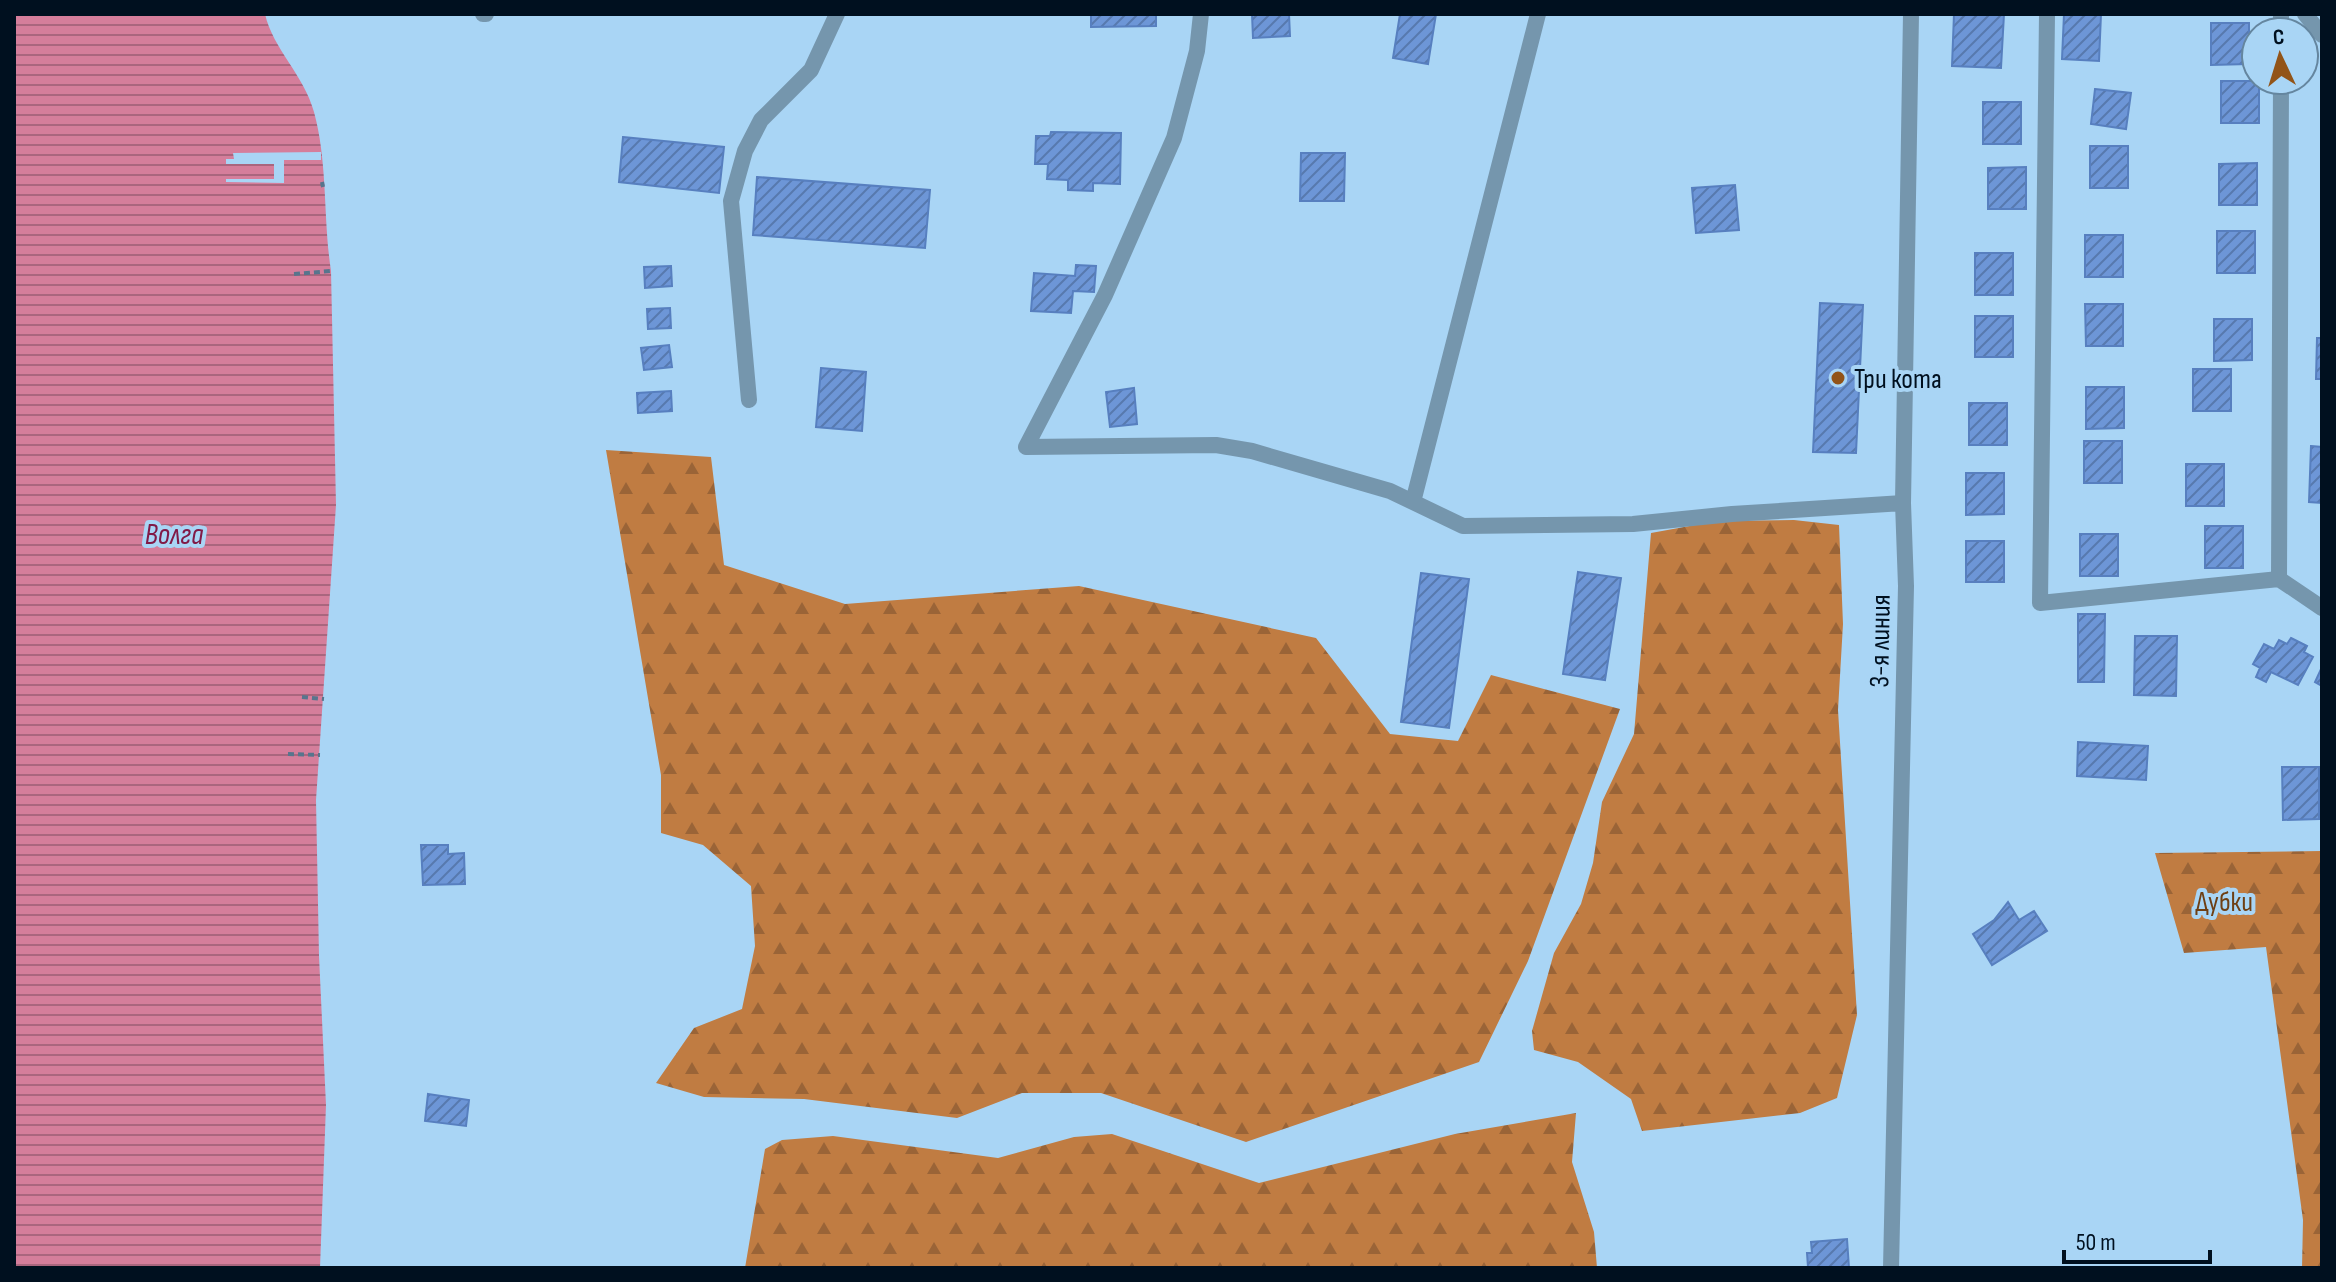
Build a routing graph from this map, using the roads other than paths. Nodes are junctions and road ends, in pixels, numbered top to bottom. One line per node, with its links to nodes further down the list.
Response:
1 (837, 14): 9 (street)
2 (1201, 14): 10 (street)
3 (1538, 14): 10 (street)
4 (1911, 14): 11 (street, 3-я линия)
5 (2047, 14): 12 (street)
6 (2305, 14): 7 (street)
7 (2322, 35)
8 (2281, 96): 12 (street)
9 (749, 400)
10 (1413, 502): 11 (street)
11 (1903, 503): 14 (street, 3-я линия)
12 (2279, 579): 13 (street)
13 (2322, 608)
14 (1891, 1268)

